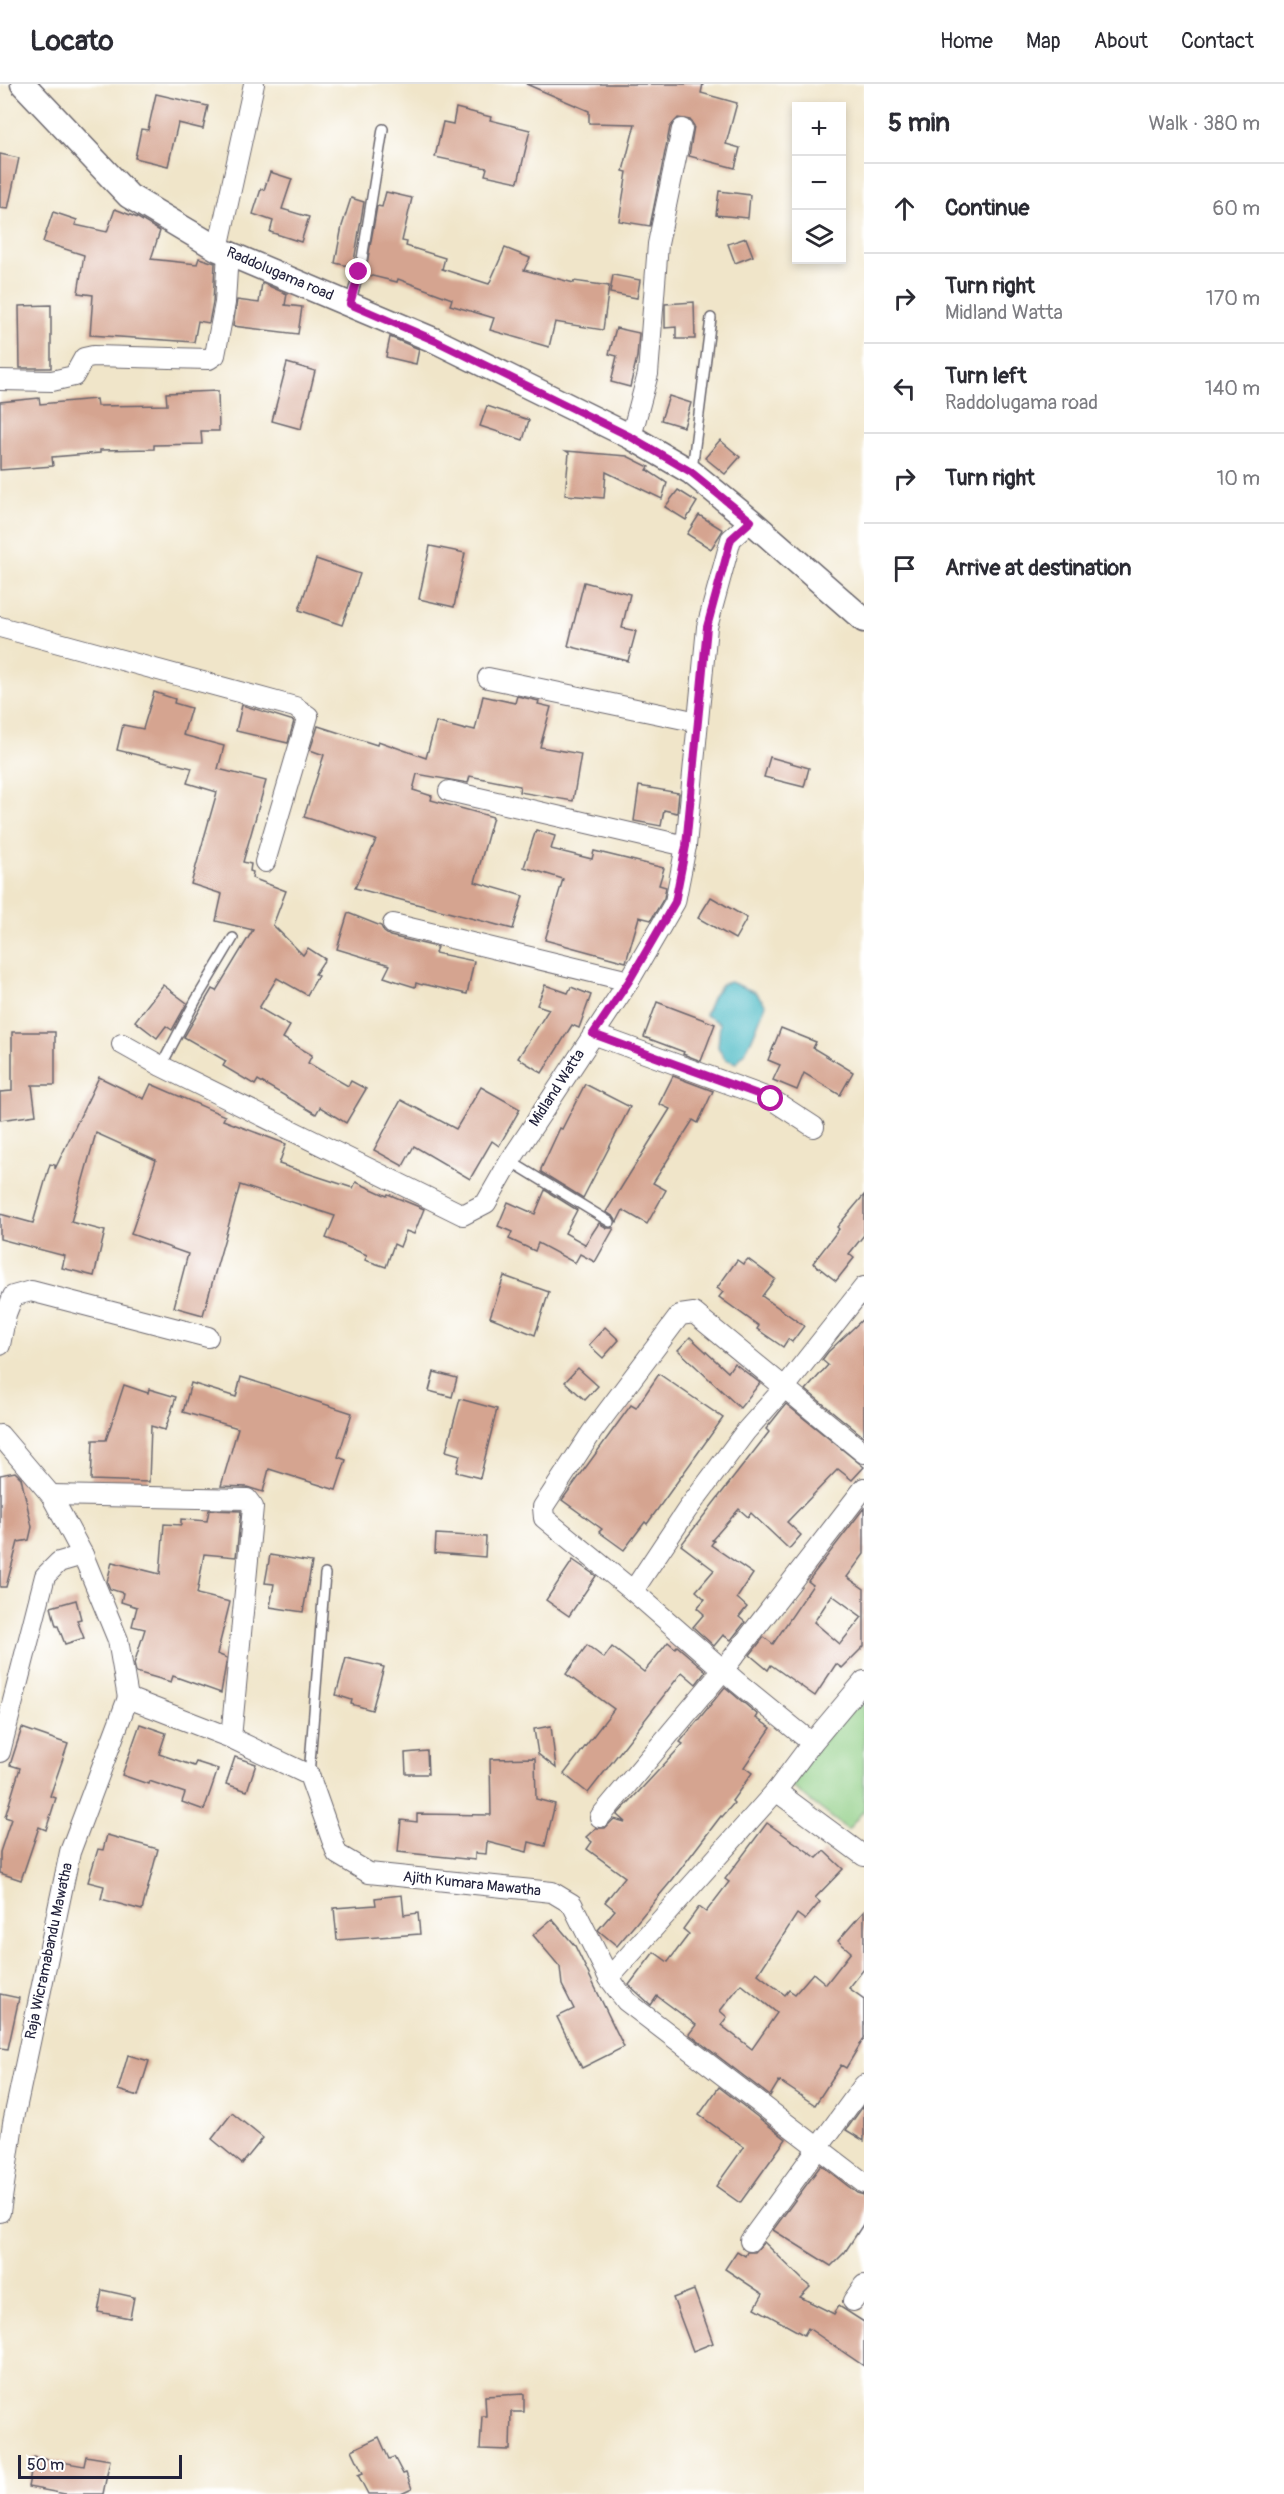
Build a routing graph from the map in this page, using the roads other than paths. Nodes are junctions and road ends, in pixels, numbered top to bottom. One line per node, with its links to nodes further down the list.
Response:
1 (24, 84): 5 (street, Raddolugama road)
2 (254, 84): 5 (street)
3 (383, 129): 6 (lane)
4 (682, 129): 9 (street)
5 (223, 250): 6 (street, Raddolugama road); 8 (street)
6 (350, 304): 9 (street, Raddolugama road)
7 (711, 318): 10 (lane)
8 (0, 380)
9 (631, 437): 10 (street, Raddolugama road)
10 (691, 472): 11 (street, Raddolugama road)
11 (751, 521): 12 (street, Raddolugama road); 15 (street, Midland Watta)
12 (864, 620)
13 (0, 627): 18 (street)
14 (488, 678): 15 (street)
15 (698, 722): 17 (street, Midland Watta)
16 (449, 791): 17 (street)
17 (686, 846): 21 (street, Midland Watta)
18 (265, 862)
19 (393, 924): 21 (street)
20 (233, 938): 24 (lane)
21 (629, 981): 22 (street, Midland Watta)
22 (593, 1034): 25 (street); 26 (street, Midland Watta)
23 (122, 1044): 24 (street, Midland Watta)
24 (161, 1066): 26 (street, Midland Watta)
25 (814, 1126)
26 (510, 1161): 27 (lane)
27 (610, 1222)
28 (864, 1287): 31 (street)
29 (208, 1337): 30 (street)
30 (0, 1345)
31 (785, 1387): 33 (street); 38 (street); 38 (street)
32 (0, 1435): 35 (street)
33 (864, 1453)
34 (864, 1488): 39 (street)
35 (51, 1495): 36 (street); 42 (street)
36 (83, 1554): 41 (street); 44 (street)
37 (325, 1574): 45 (lane)
38 (633, 1591): 39 (street)
39 (724, 1669): 43 (street); 47 (street)
40 (864, 1681): 43 (street)
41 (128, 1698): 42 (street); 51 (street, Raja Wicramabandu Mawatha)
42 (231, 1738): 45 (street)
43 (812, 1743): 46 (street)
44 (0, 1752)
45 (309, 1774): 49 (street, Ajith Kumara Mawatha)
46 (776, 1791): 48 (street); 49 (street)
47 (600, 1817)
48 (864, 1856)
49 (609, 1978): 52 (street, Ajith Kumara Mawatha)
50 (864, 2085): 52 (street)
51 (6, 2121): 54 (street, Raja Wicramabandu Mawatha)
52 (819, 2148): 53 (street, Ajith Kumara Mawatha); 55 (street)
53 (864, 2183)
54 (0, 2212)
55 (750, 2241)

